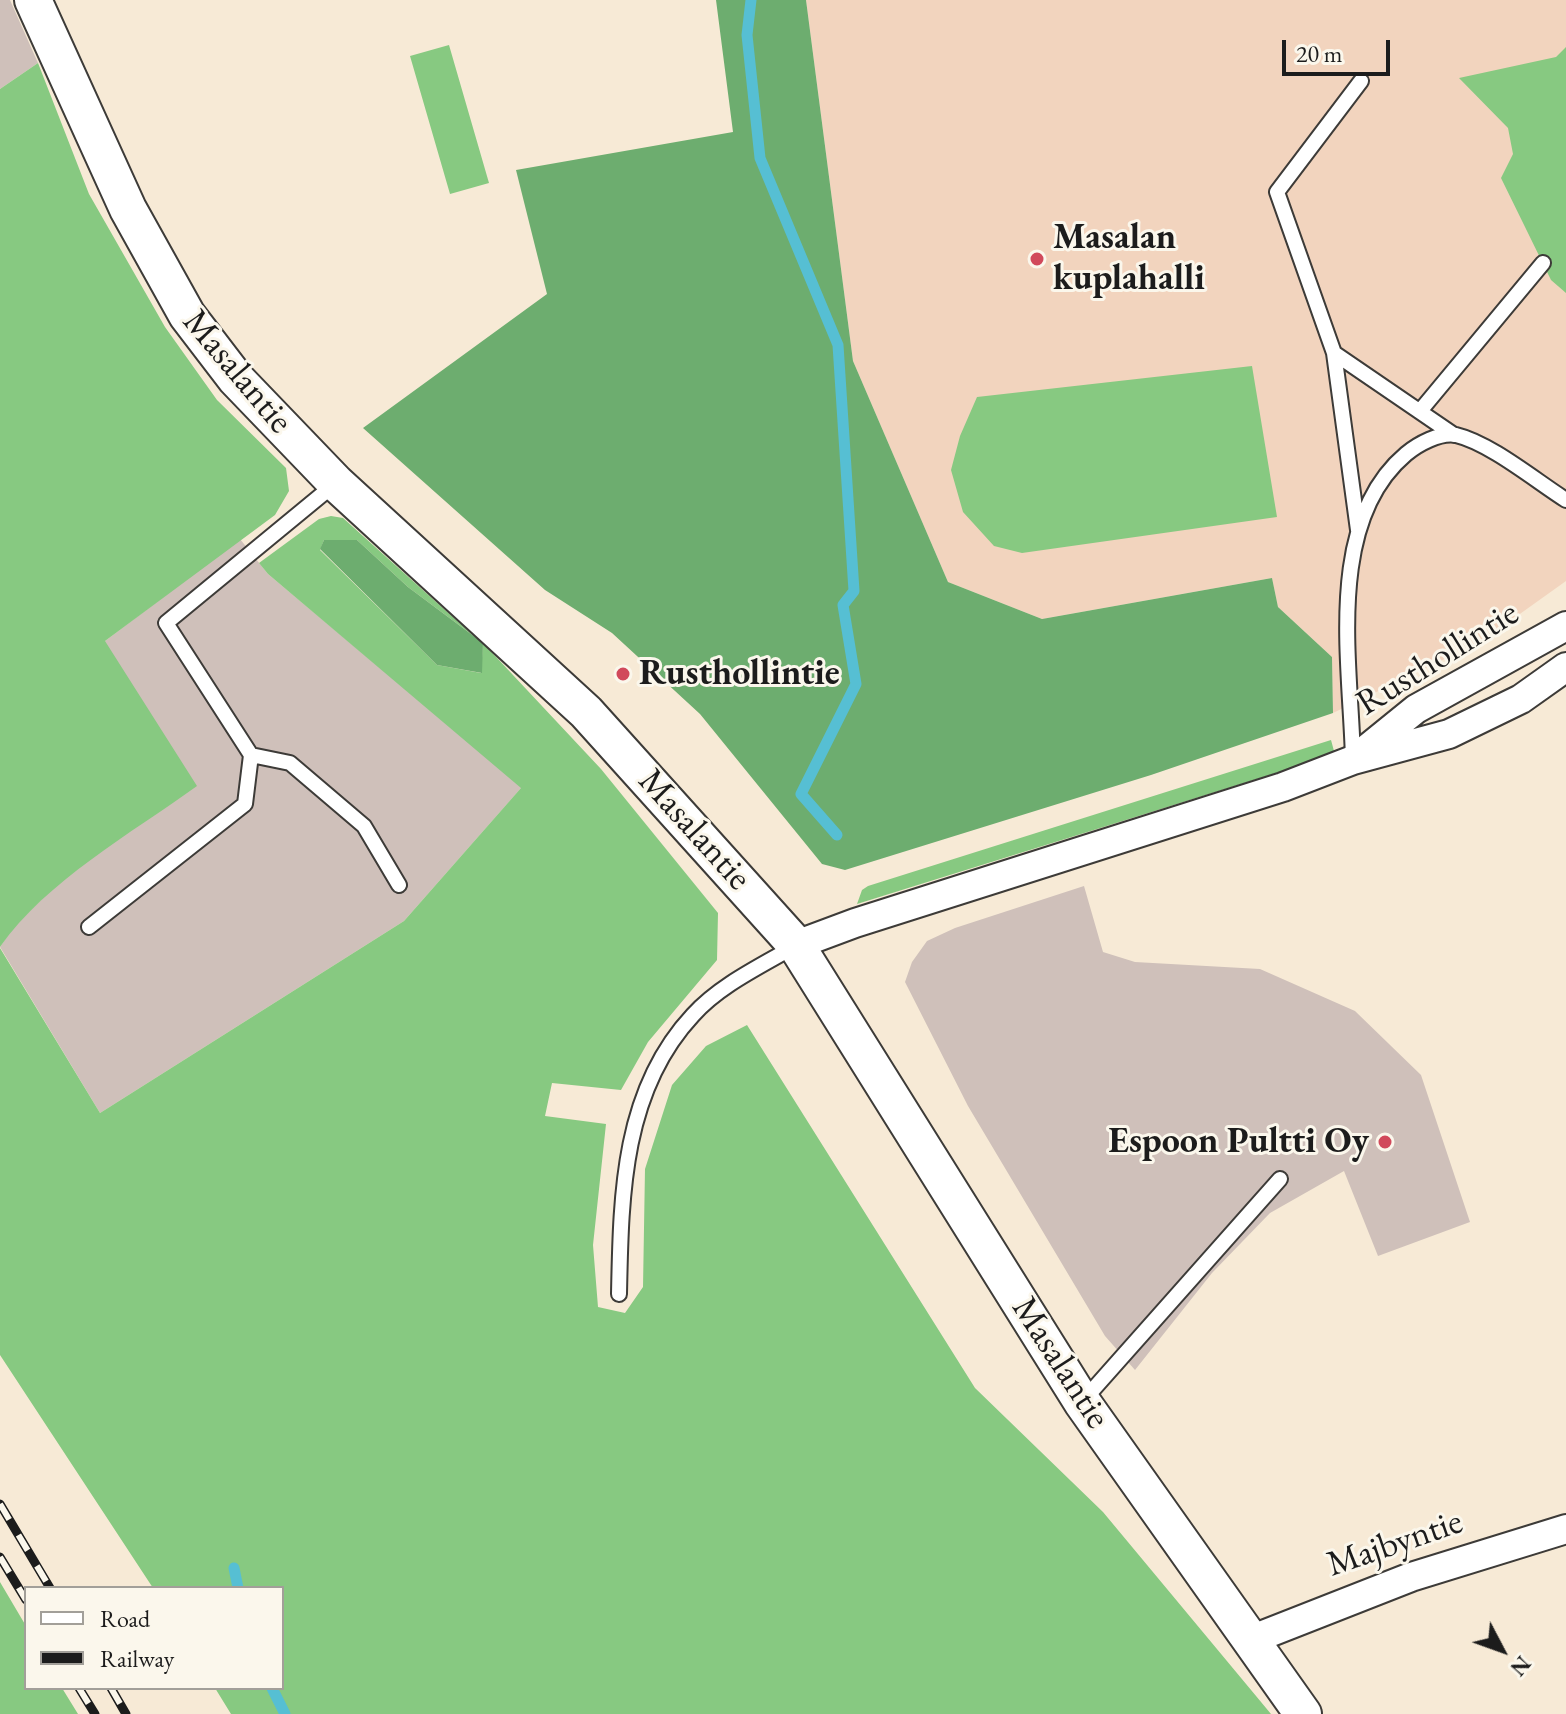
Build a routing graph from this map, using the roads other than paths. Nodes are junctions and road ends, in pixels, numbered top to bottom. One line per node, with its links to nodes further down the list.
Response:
1 (33, 0): 7 (street, Masalantie)
2 (1361, 81): 4 (lane)
3 (1543, 263): 5 (lane)
4 (1334, 353): 5 (lane); 9 (lane)
5 (1420, 411): 6 (lane)
6 (1454, 435): 8 (lane); 9 (lane)
7 (336, 483): 12 (lane); 16 (street, Masalantie)
8 (1566, 500)
9 (1358, 530): 13 (lane)
10 (1566, 626): 13 (street, Rusthollintie)
11 (1566, 667): 13 (street, Rusthollintie)
12 (251, 755): 14 (lane); 15 (lane)
13 (1353, 760): 16 (street, Rusthollintie)
14 (399, 885)
15 (89, 927)
16 (796, 945): 18 (lane); 19 (street, Masalantie)
17 (1280, 1179): 19 (lane)
18 (619, 1294)
19 (1082, 1402): 21 (street, Masalantie)
20 (1566, 1529): 21 (street, Majbyntie)
21 (1253, 1639): 22 (street, Masalantie)
22 (1303, 1714)

